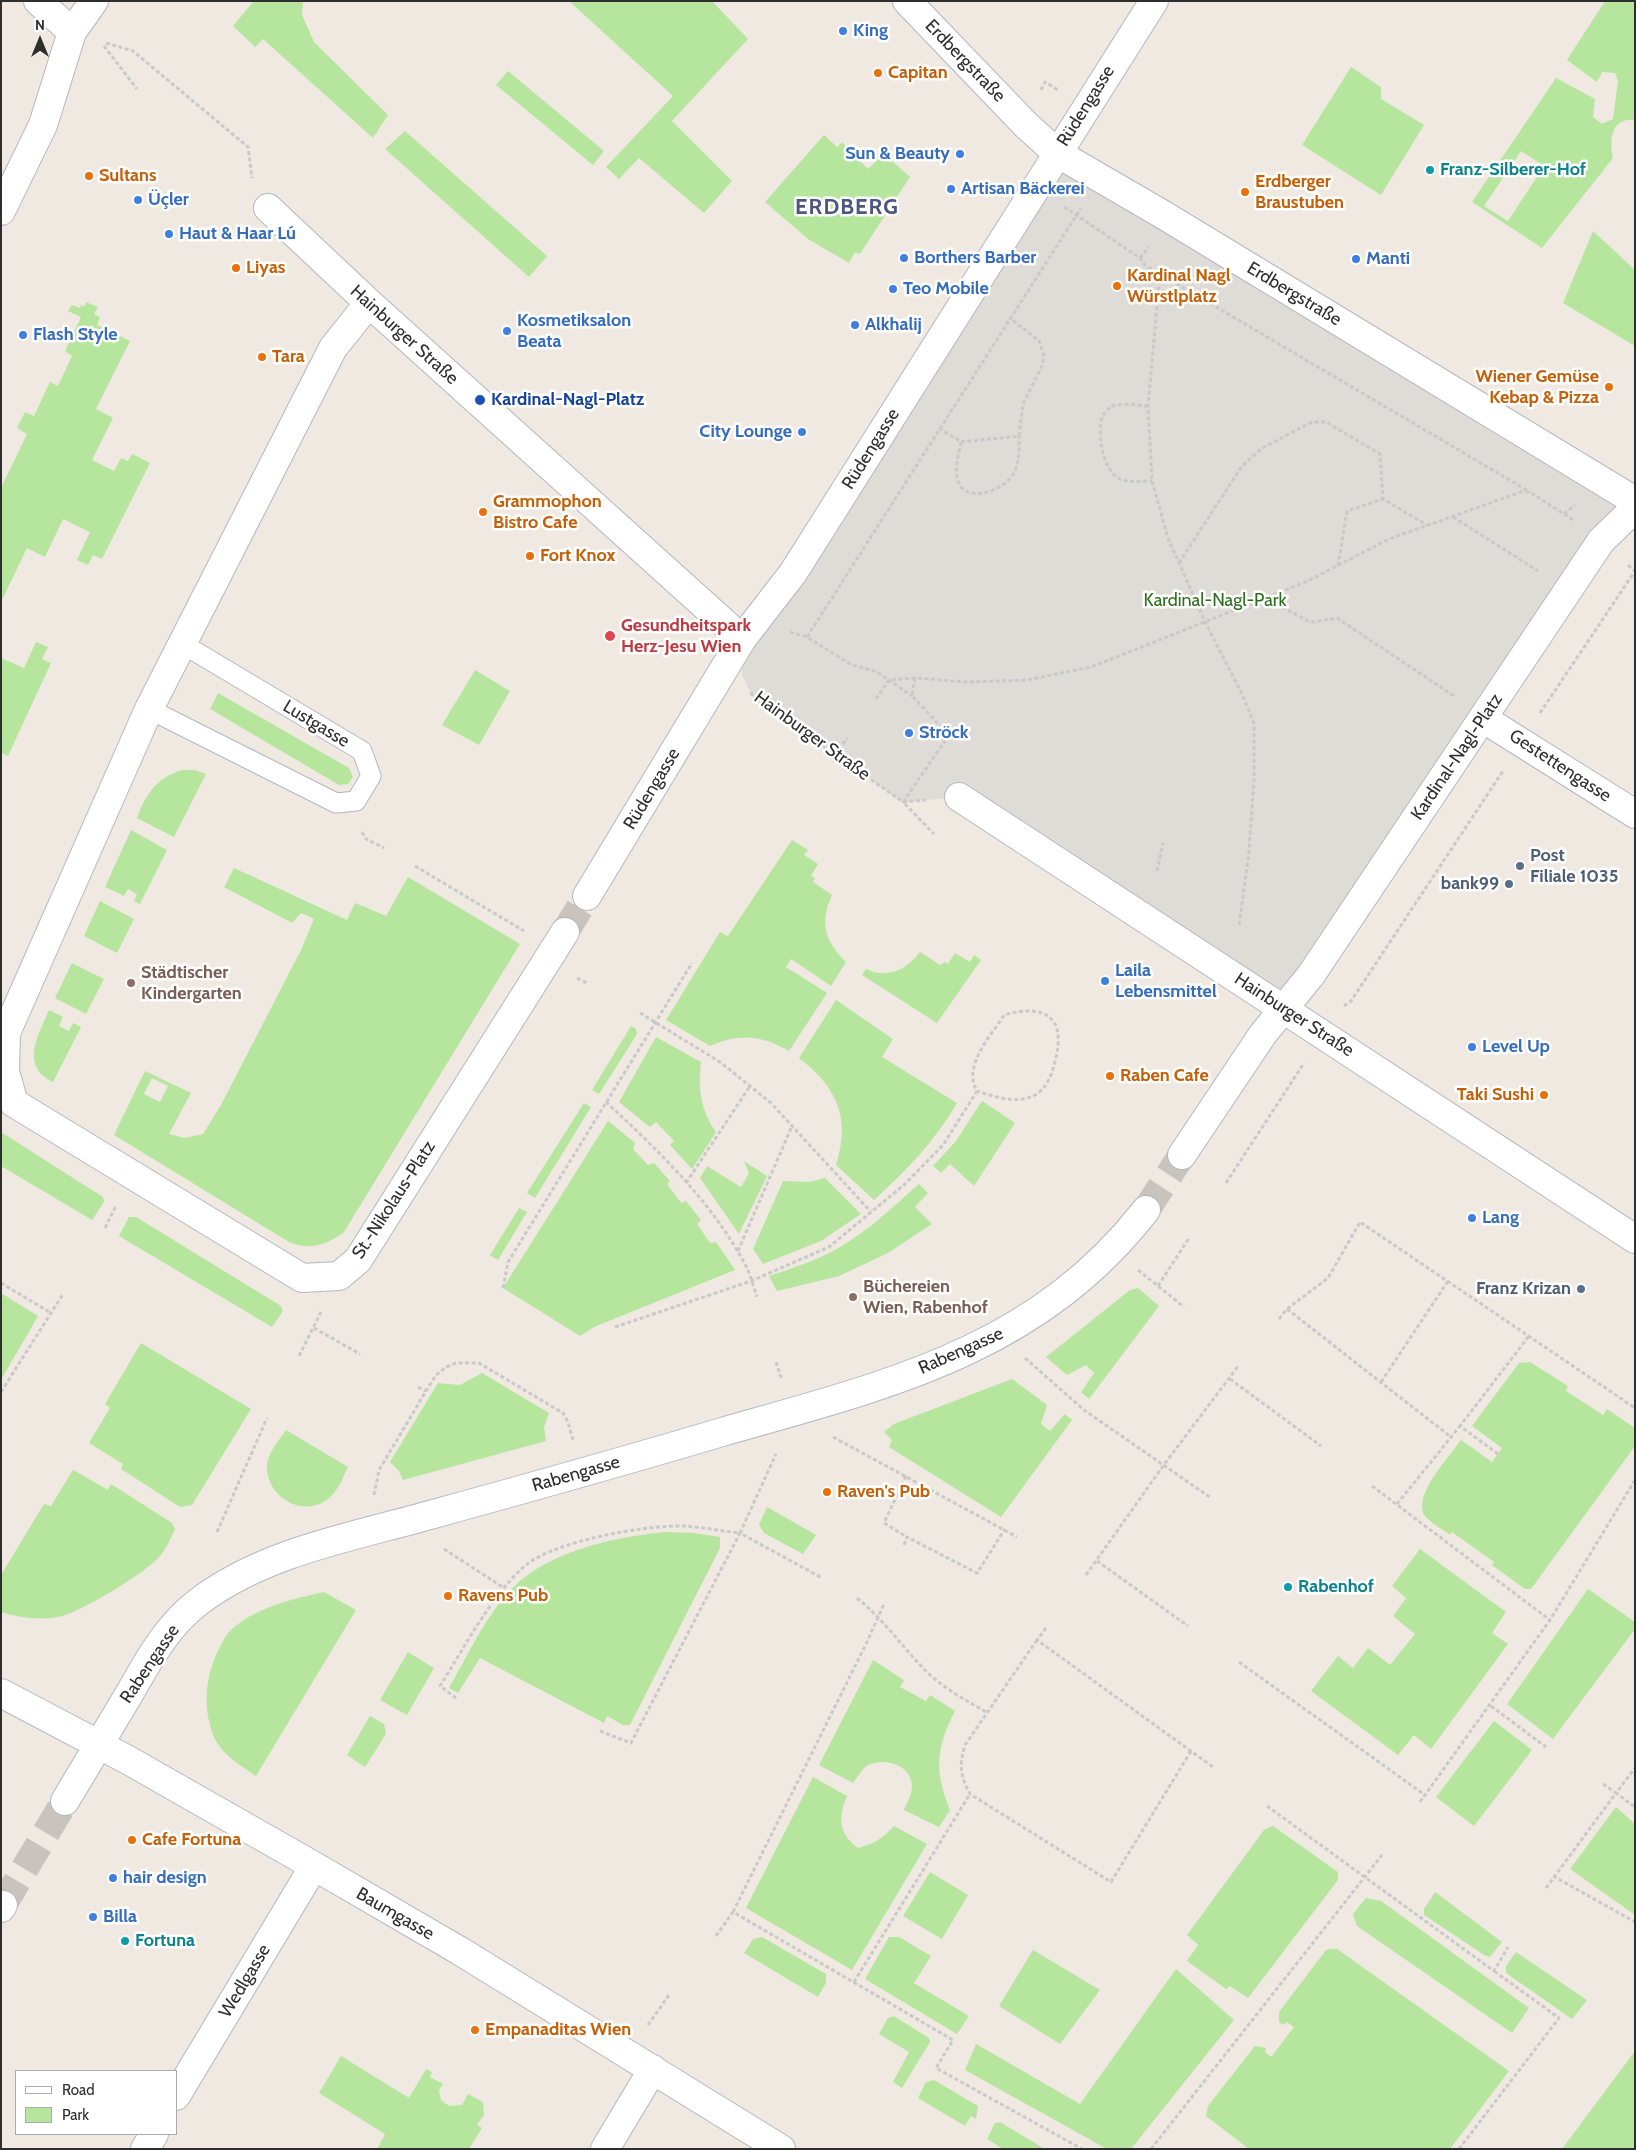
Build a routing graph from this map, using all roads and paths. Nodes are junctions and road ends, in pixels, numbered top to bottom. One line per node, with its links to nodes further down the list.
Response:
1 (38, 1): 5 (street)
2 (94, 1): 5 (street)
3 (907, 1): 9 (street, Erdbergstraße)
4 (1154, 1): 9 (street, Rüdengasse)
5 (72, 32): 12 (street)
6 (137, 89): 11 (path)
7 (1060, 91): 8 (path)
8 (1038, 98)
9 (1057, 153): 10 (street, Rüdengasse); 26 (street, Erdbergstraße)
10 (1034, 189): 13 (path); 38 (street, Rüdengasse)
11 (268, 208): 17 (street, Hainburger Straße)
12 (1, 211)
13 (1077, 215): 15 (path); 18 (path)
14 (1153, 240): 15 (path)
15 (1140, 258): 16 (path)
16 (1160, 274): 19 (path); 24 (path)
17 (368, 303): 38 (street, Hainburger Straße); 39 (street)
18 (1010, 318): 20 (path); 21 (path)
19 (1148, 406): 23 (path); 23 (path)
20 (939, 428): 22 (path); 37 (path)
21 (1019, 436): 22 (path); 22 (path)
22 (961, 442)
23 (1152, 481): 31 (path)
24 (1530, 492): 28 (path); 30 (path)
25 (1383, 498): 29 (path); 31 (path); 32 (path)
26 (1635, 500)
27 (1635, 508): 30 (street, Kardinal-Nagl-Platz)
28 (1453, 517): 29 (path); 33 (path)
29 (1428, 525): 32 (path)
30 (1601, 541): 47 (street, Kardinal-Nagl-Platz)
31 (1179, 563): 36 (path)
32 (1338, 566): 35 (path)
33 (1539, 571)
34 (1634, 571): 46 (path)
35 (1265, 598): 36 (path); 44 (path)
36 (1205, 622): 40 (path); 59 (path)
37 (807, 637): 38 (path); 41 (path)
38 (742, 639): 49 (path, Hainburger Straße); 58 (street, Rüdengasse)
39 (181, 643): 45 (street); 45 (lane, Lustgasse)
40 (916, 678): 41 (path); 42 (path)
41 (889, 680): 42 (path); 43 (path)
42 (912, 696): 52 (path)
43 (876, 698)
44 (1461, 701)
45 (149, 708): 60 (street, St.-Nikolaus-Platz)
46 (1538, 718)
47 (1484, 719): 53 (street, Gestettengasse); 63 (street, Kardinal-Nagl-Platz)
48 (848, 738): 49 (path)
49 (835, 755): 52 (path, Hainburger Straße)
50 (1503, 770): 62 (path)
51 (959, 797): 52 (path); 63 (street, Hainburger Straße)
52 (903, 802): 54 (path, Hainburger Straße)
53 (1635, 814)
54 (934, 834)
55 (1163, 843): 57 (path)
56 (415, 866): 60 (path)
57 (1157, 871)
58 (587, 896)
59 (1239, 926)
60 (560, 940)
61 (692, 963): 65 (path)
62 (1343, 1007)
63 (1284, 1009): 71 (street); 77 (street, Hainburger Straße)
64 (640, 1013): 65 (path)
65 (655, 1022): 67 (path); 69 (path)
66 (1305, 1062): 73 (path)
67 (750, 1086): 70 (path); 72 (path)
68 (977, 1091): 68 (path); 75 (path)
69 (606, 1102): 72 (path); 84 (path)
70 (792, 1126): 75 (path); 78 (path)
71 (1182, 1155)
72 (686, 1183): 78 (path)
73 (1226, 1184)
74 (1146, 1210): 144 (street, Rabengasse)
75 (871, 1212): 80 (path)
76 (1189, 1238): 83 (path)
77 (1635, 1239)
78 (738, 1252): 80 (path)
79 (1138, 1270): 83 (path)
80 (751, 1281): 86 (path); 92 (path)
81 (1448, 1281): 88 (path); 94 (path); 100 (path)
82 (1, 1283): 89 (path)
83 (1158, 1286): 87 (path)
84 (503, 1288)
85 (63, 1294): 89 (path)
86 (757, 1297)
87 (1184, 1307)
88 (1287, 1309): 91 (path); 100 (path)
89 (51, 1313): 102 (path)
90 (319, 1316): 93 (path)
91 (1280, 1318)
92 (615, 1327)
93 (314, 1328): 95 (path); 96 (path)
94 (1528, 1336): 104 (path); 106 (path)
95 (360, 1354)
96 (299, 1356)
97 (1024, 1358): 113 (path)
98 (1239, 1365): 99 (path)
99 (1230, 1379): 110 (path); 113 (path)
100 (1380, 1382): 108 (path)
101 (418, 1387): 103 (path)
102 (1, 1392)
103 (426, 1392): 109 (path); 117 (path)
104 (1635, 1408)
105 (268, 1418): 121 (path)
106 (1460, 1426): 108 (path); 112 (path)
107 (828, 1434): 114 (path)
108 (1451, 1437): 119 (path)
109 (573, 1440)
110 (1322, 1446)
111 (779, 1448): 122 (path)
112 (1498, 1454)
113 (1163, 1466): 118 (path); 127 (path)
114 (906, 1476): 120 (path); 123 (path)
115 (1635, 1480): 134 (path)
116 (1372, 1486): 119 (path)
117 (374, 1498)
118 (1212, 1498)
119 (1397, 1504): 134 (path)
120 (1005, 1529): 123 (path); 124 (path)
121 (217, 1532)
122 (740, 1533): 129 (path); 130 (path); 143 (path)
123 (907, 1537): 125 (path)
124 (1017, 1537)
125 (904, 1545)
126 (442, 1547): 130 (path)
127 (1098, 1561): 128 (path); 135 (path)
128 (1086, 1575)
129 (822, 1578)
130 (504, 1588): 140 (path)
131 (857, 1598): 133 (path)
132 (884, 1604): 133 (path)
133 (879, 1616): 142 (path); 162 (path)
134 (1550, 1620): 141 (path)
135 (1188, 1626)
136 (1046, 1628): 137 (path)
137 (1037, 1640): 142 (path); 146 (path)
138 (1239, 1662): 152 (path)
139 (1, 1693): 144 (street, Baumgasse)
140 (456, 1698)
141 (1491, 1706): 145 (path); 152 (path)
142 (988, 1712): 150 (path)
143 (600, 1731)
144 (98, 1745): 153 (street, Rabengasse); 158 (street, Baumgasse)
145 (1546, 1747)
146 (1191, 1751): 147 (path); 150 (path)
147 (1213, 1767)
148 (1635, 1768): 151 (path)
149 (1603, 1784): 151 (path)
150 (970, 1794): 167 (path)
151 (1616, 1794): 156 (path); 159 (path)
152 (1425, 1796): 154 (path)
153 (65, 1801)
154 (1420, 1802)
155 (1267, 1806): 160 (path)
156 (1635, 1807)
157 (1382, 1855): 160 (path)
158 (314, 1866): 168 (street, Baumgasse); 169 (street, Wedlgasse)
159 (1553, 1876): 161 (path); 163 (path)
160 (1364, 1877): 166 (path); 175 (path)
161 (1546, 1888)
162 (733, 1912): 164 (path); 167 (path)
163 (1635, 1922)
164 (716, 1936)
165 (1508, 1947): 166 (path)
166 (1494, 1971): 176 (path)
167 (854, 1982): 174 (path)
168 (653, 2069): 172 (street); 173 (street, Baumgasse)
169 (178, 2093)
170 (153, 2135): 171 (street)
171 (145, 2149)
172 (605, 2149)
173 (781, 2149)
174 (1082, 2149)
175 (1151, 2149)
176 (1459, 2149)

